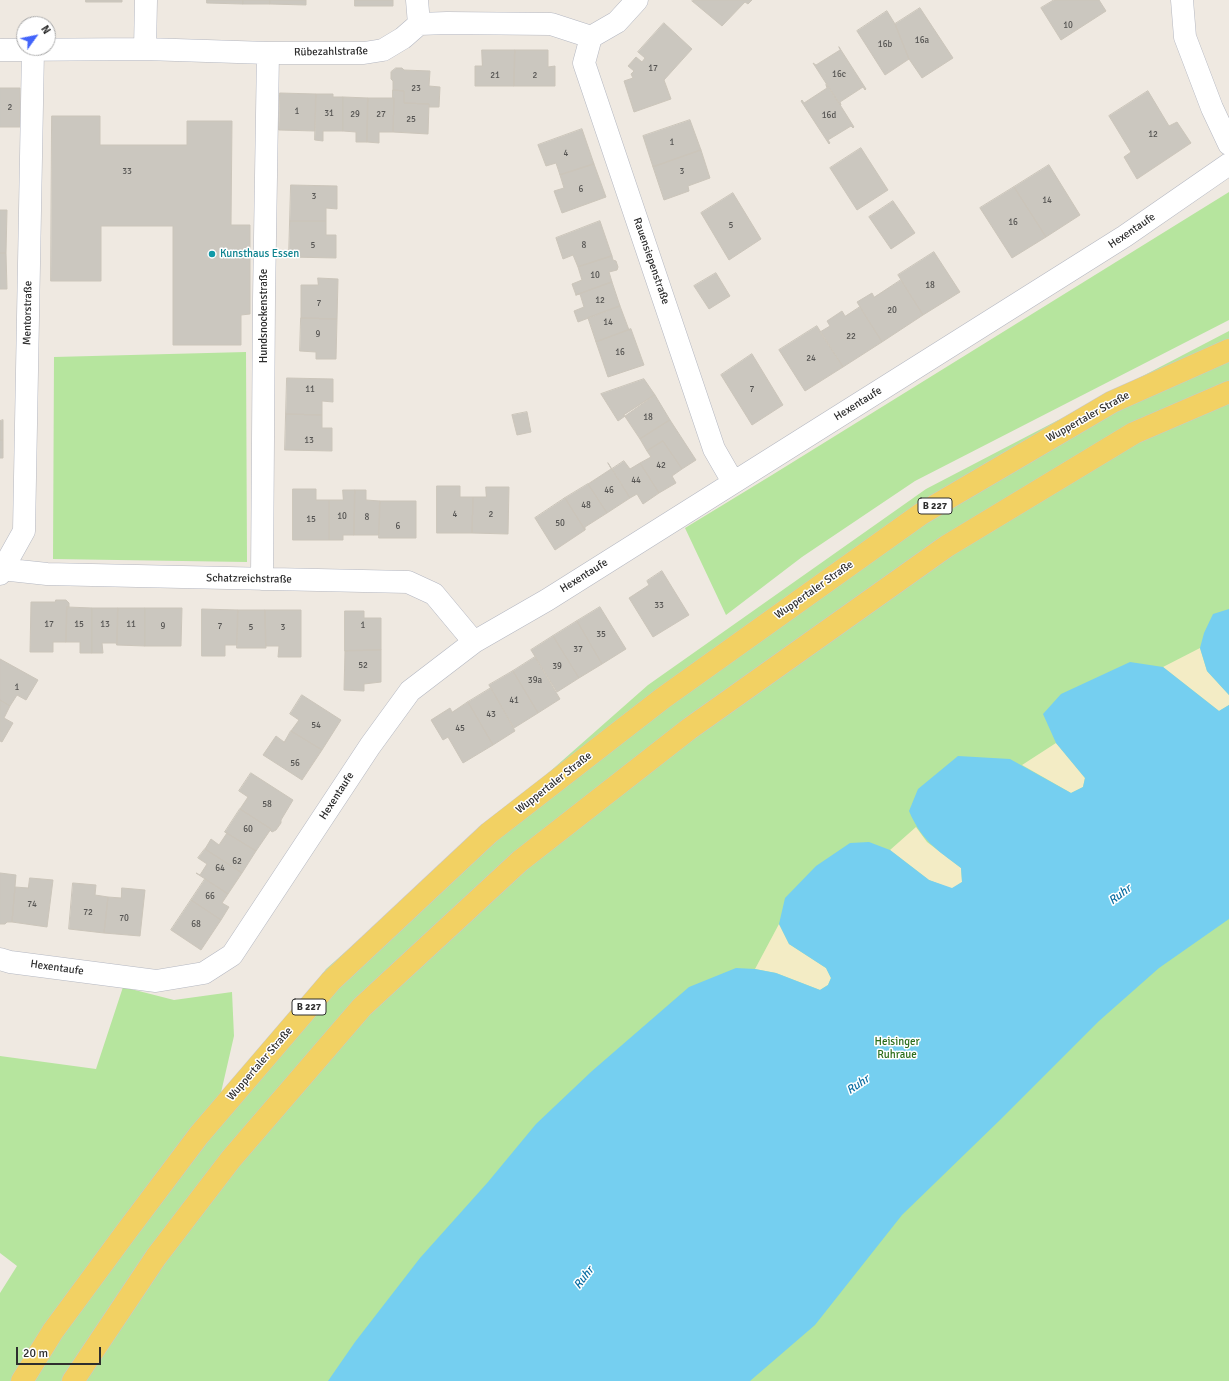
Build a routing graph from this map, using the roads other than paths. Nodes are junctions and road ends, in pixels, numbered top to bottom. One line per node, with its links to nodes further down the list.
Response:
1 (146, 0): 7 (street)
2 (417, 0): 5 (street)
3 (637, 0): 6 (street)
4 (1182, 0): 13 (street)
5 (419, 24): 6 (street); 11 (street, Rübezahlstraße)
6 (591, 37): 17 (street, Rauensiepenstraße)
7 (145, 49): 10 (street, Rübezahlstraße); 11 (street, Rübezahlstraße)
8 (0, 50): 9 (street, Rübezahlstraße)
9 (16, 50)
10 (56, 50)
11 (268, 53): 19 (street, Hundsnockenstraße)
12 (33, 56): 18 (street, Mentorstraße)
13 (1229, 144)
14 (1229, 164): 17 (street, Hexentaufe)
15 (1229, 350): 22 (main road, Wuppertaler Straße / B 227)
16 (1229, 392): 23 (main road)
17 (733, 482): 20 (street, Hexentaufe)
18 (1, 572): 19 (street, Schatzreichstraße)
19 (262, 579): 20 (street, Schatzreichstraße)
20 (474, 642): 21 (street, Hexentaufe)
21 (0, 959)
22 (22, 1381)
23 (73, 1381)

